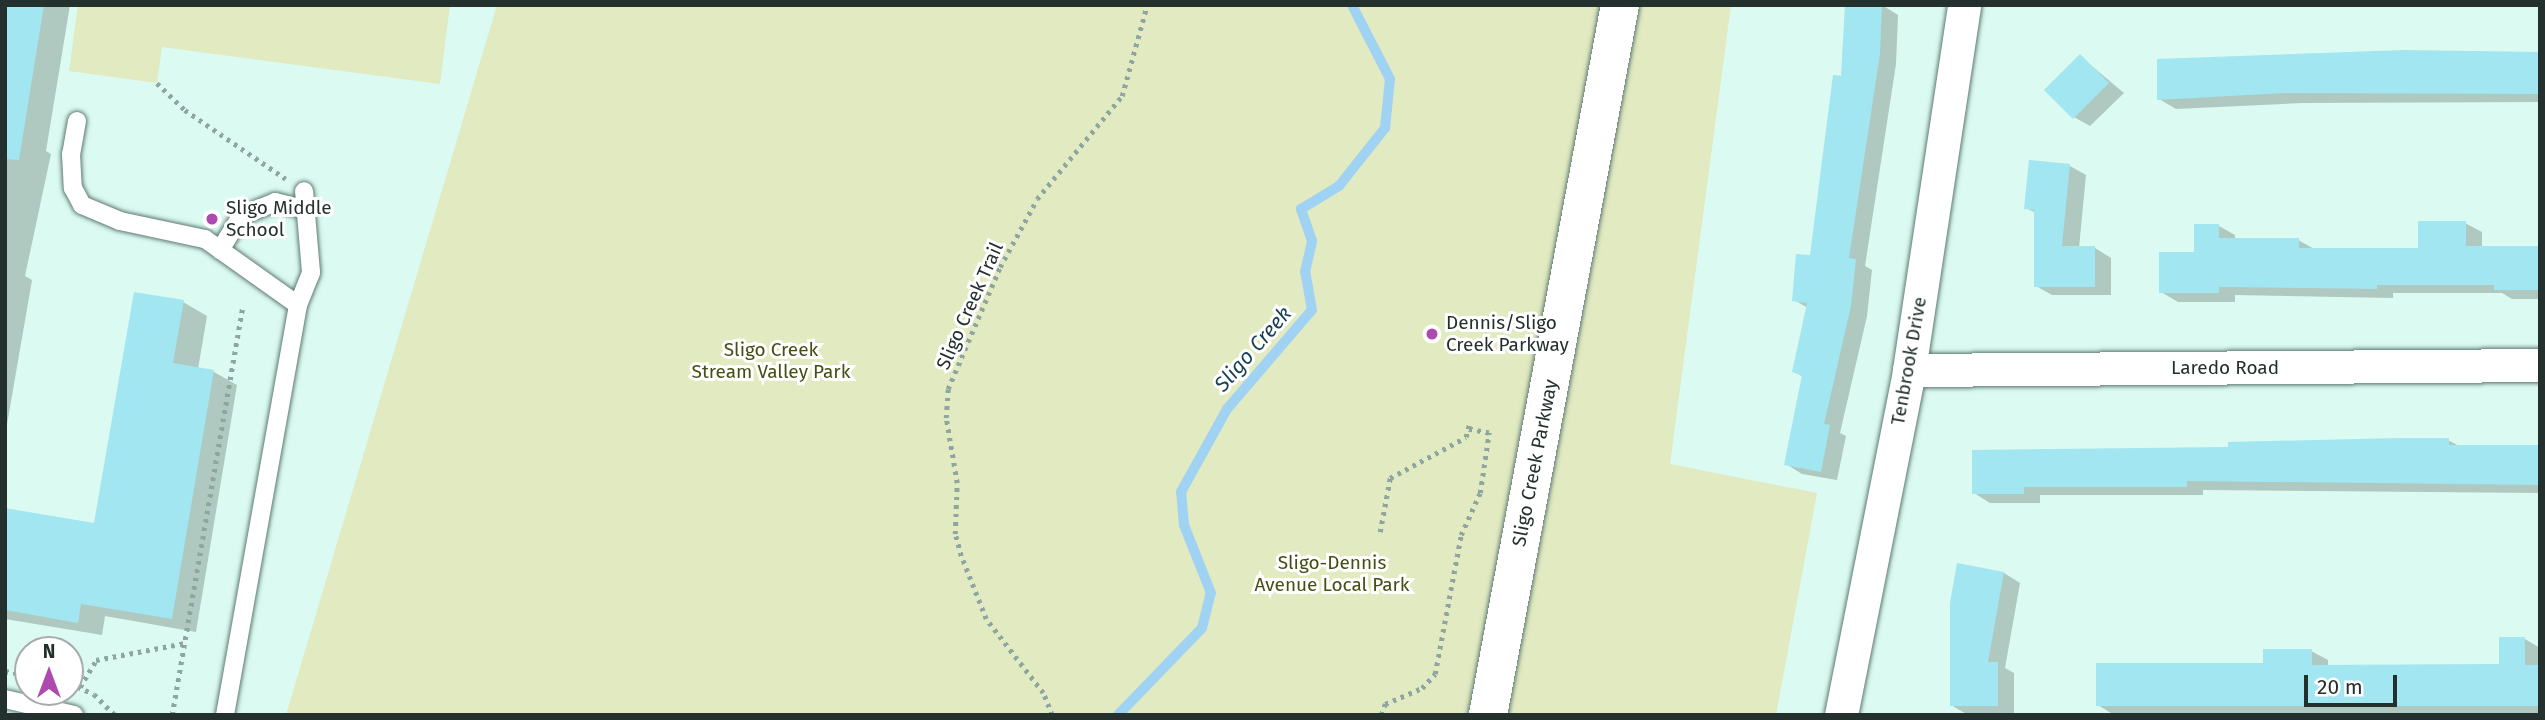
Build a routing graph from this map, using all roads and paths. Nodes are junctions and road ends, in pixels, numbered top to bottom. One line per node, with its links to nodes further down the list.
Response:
1 (1147, 5): 22 (path, Sligo Creek Trail)
2 (1620, 5): 24 (street, Sligo Creek Parkway)
3 (1964, 5): 12 (street, Tenbrook Drive)
4 (157, 83): 6 (path)
5 (76, 121): 8 (lane)
6 (304, 191): 7 (lane)
7 (306, 209): 8 (lane); 9 (lane)
8 (220, 250): 9 (lane)
9 (298, 305): 21 (lane)
10 (243, 306): 14 (path)
11 (2540, 365): 12 (street, Laredo Road)
12 (1909, 370): 25 (street, Tenbrook Drive)
13 (1380, 532): 23 (path)
14 (185, 643): 15 (path); 20 (path)
15 (84, 680)
16 (84, 690): 19 (path)
17 (5, 699): 18 (lane)
18 (74, 715)
19 (115, 715)
20 (172, 715)
21 (225, 715)
22 (1052, 715)
23 (1381, 715)
24 (1488, 715)
25 (1842, 715)

